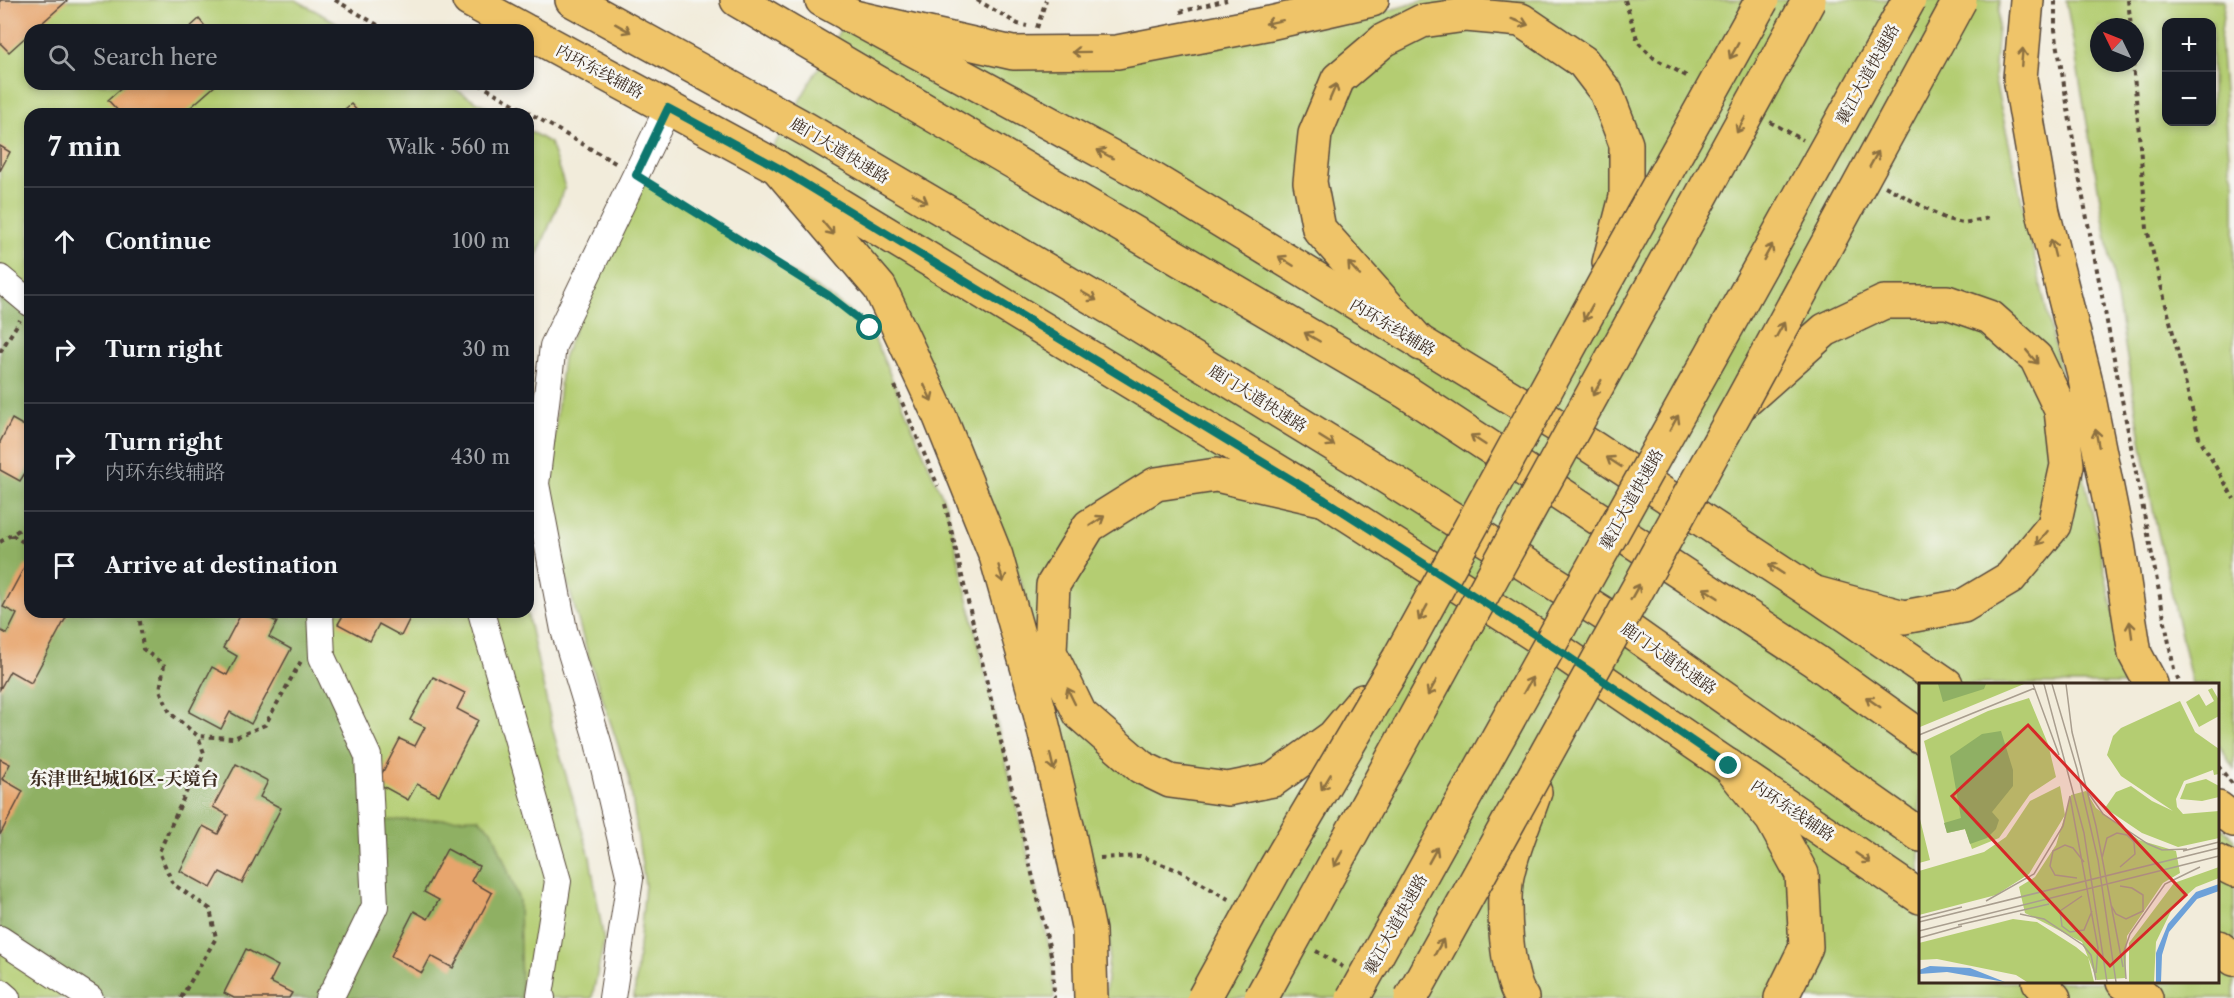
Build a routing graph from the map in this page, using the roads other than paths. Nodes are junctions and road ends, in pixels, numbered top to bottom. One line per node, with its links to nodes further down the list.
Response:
1 (469, 0): 12 (main road, 内环东线辅路)
2 (572, 0): 33 (main road, 鹿门大道快速路, one-way to 33)
3 (737, 0): 28 (main road, one-way to 3)
4 (822, 0): 11 (main road, 内环东线辅路)
5 (1372, 0): 11 (main road, one-way to 11)
6 (1762, 0): 17 (main road, one-way to 17, bridge)
7 (1809, 0): 50 (main road, one-way to 50, bridge)
8 (1909, 0): 51 (main road, 襄江大道快速路, one-way to 8, bridge)
9 (1960, 0): 20 (main road, one-way to 9, bridge)
10 (2027, 0): 27 (main road, one-way to 10)
11 (850, 16): 19 (main road, 内环东线辅路, one-way to 11)
12 (513, 24)
13 (534, 35): 14 (main road, 内环东线辅路)
14 (668, 108): 15 (main road, 内环东线辅路); 47 (street)
15 (777, 167): 21 (main road, 内环东线辅路); 48 (main road, one-way to 48)
16 (0, 278): 18 (street)
17 (1605, 282): 19 (main road, one-way to 17, bridge); 25 (main road, one-way to 25, bridge)
18 (24, 306)
19 (1421, 344): 22 (main road, 内环东线辅路, one-way to 19)
20 (1739, 406): 22 (main road, one-way to 22); 29 (main road, one-way to 20, bridge)
21 (1325, 500): 25 (main road, one-way to 21, bridge); 30 (main road, 内环东线辅路)
22 (1812, 592): 26 (main road, 内环东线辅路)
23 (484, 618): 46 (street)
24 (321, 623): 45 (street)
25 (1399, 658): 49 (main road, one-way to 49, bridge)
26 (1945, 683)
27 (2150, 683)
28 (1919, 734)
29 (1552, 741): 52 (main road, one-way to 29, bridge); 53 (main road, bridge)
30 (1729, 766): 36 (main road, 内环东线辅路, one-way to 36); 54 (main road)
31 (2219, 809): 32 (main road)
32 (2234, 820)
33 (1919, 834)
34 (2219, 863): 35 (main road)
35 (2234, 870)
36 (1919, 896)
37 (0, 939): 44 (street)
38 (2219, 948): 39 (main road)
39 (2234, 959)
40 (2041, 983): 55 (main road)
41 (2126, 983): 56 (main road)
42 (0, 992): 43 (street)
43 (7, 998)
44 (90, 998)
45 (328, 998)
46 (542, 998)
47 (612, 998)
48 (1091, 998)
49 (1204, 998)
50 (1261, 998)
51 (1353, 998)
52 (1411, 998)
53 (1522, 998)
54 (1781, 998)
55 (2054, 998)
56 (2146, 998)

